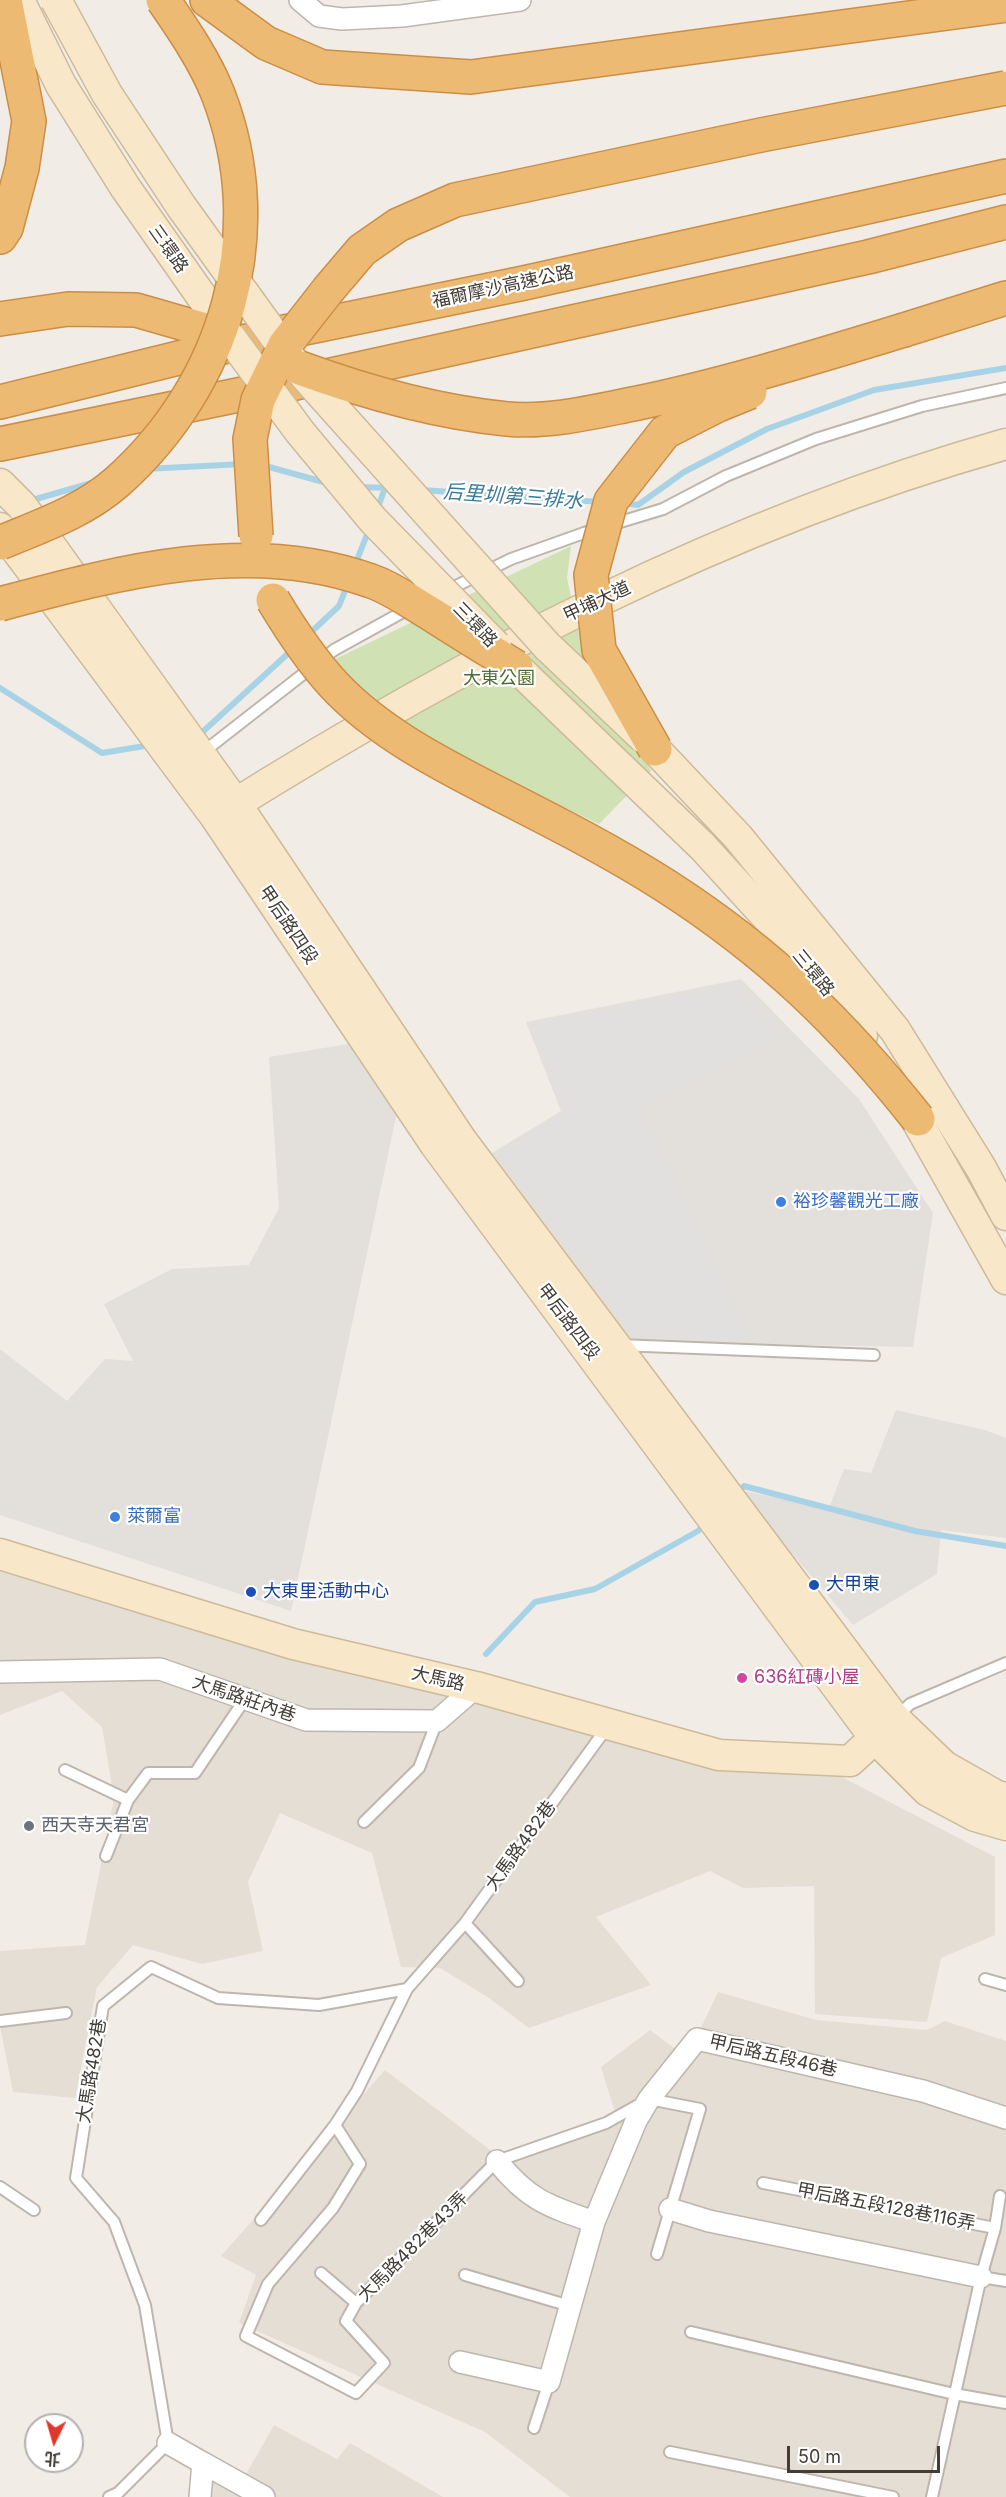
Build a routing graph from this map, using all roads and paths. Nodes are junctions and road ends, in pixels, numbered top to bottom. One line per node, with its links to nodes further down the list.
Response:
1 (5, 0): 13 (highway)
2 (19, 0): 17 (street, 三環路, bridge)
3 (56, 0): 18 (street, 三環路, bridge)
4 (163, 0): 25 (highway, bridge)
5 (207, 0): 9 (highway)
6 (300, 0): 8 (street)
7 (520, 0): 8 (street)
8 (459, 4)
9 (1006, 5)
10 (1006, 88): 32 (highway, bridge)
11 (1006, 176): 20 (highway, 福爾摩沙高速公路, bridge)
12 (1006, 222): 21 (highway, bridge)
13 (0, 237)
14 (1006, 298): 16 (highway)
15 (0, 319): 17 (highway)
16 (904, 330): 18 (highway, bridge); 29 (highway, bridge)
17 (230, 337): 18 (street, bridge); 27 (street, 三環路, bridge)
18 (297, 367): 29 (street, 三環路, bridge)
19 (1006, 388): 30 (lane)
20 (0, 402)
21 (0, 444)
22 (1006, 444): 31 (street, 甲埔大道)
23 (0, 484): 28 (street)
24 (0, 528): 28 (street)
25 (0, 543)
26 (0, 604): 27 (highway, bridge)
27 (516, 667): 32 (street, 三環路, bridge)
28 (164, 727): 30 (street, 甲后路四段)
29 (655, 748): 33 (street, 三環路)
30 (189, 761): 31 (street, 甲后路四段)
31 (225, 810): 35 (street, 甲后路四段); 44 (street, 甲后路四段)
32 (918, 1119): 34 (street, 三環路)
33 (1006, 1215)
34 (1006, 1279)
35 (615, 1345): 36 (lane); 44 (street, 甲后路四段)
36 (874, 1355)
37 (0, 1554): 40 (street, 大馬路)
38 (1006, 1662): 44 (lane)
39 (0, 1672): 41 (street, 大馬路莊內巷)
40 (476, 1688): 42 (street); 43 (street, 大馬路)
41 (245, 1699): 42 (street, 大馬路莊內巷); 47 (lane)
42 (437, 1721): 48 (lane)
43 (609, 1724): 44 (street, 大馬路); 51 (lane, 大馬路482巷)
44 (885, 1729): 46 (street, 甲后路四段); 49 (street, 甲后路四段)
45 (65, 1770): 47 (lane)
46 (1006, 1798)
47 (128, 1800): 50 (lane)
48 (364, 1822)
49 (1006, 1825)
50 (106, 1856)
51 (465, 1923): 53 (lane); 55 (lane, 大馬路482巷)
52 (985, 1979): 54 (lane)
53 (518, 1981)
54 (1006, 1985)
55 (407, 1989): 60 (lane); 83 (lane, 大馬路482巷)
56 (66, 2013): 57 (lane)
57 (0, 2021)
58 (650, 2099): 59 (street, 甲后路五段46巷); 61 (lane); 65 (lane); 68 (street, 甲后路五段46巷)
59 (1006, 2118)
60 (335, 2125): 67 (lane); 75 (lane, 大馬路482巷43弄)
61 (497, 2161): 68 (street); 75 (lane, 大馬路482巷43弄)
62 (763, 2183): 69 (lane, 甲后路五段128巷116弄)
63 (0, 2187): 66 (lane)
64 (1000, 2196): 69 (lane)
65 (670, 2209): 70 (lane); 73 (street)
66 (34, 2210)
67 (261, 2220)
68 (594, 2222): 76 (street, 甲后路五段46巷)
69 (994, 2228): 73 (lane, 甲后路五段128巷116弄)
70 (657, 2254)
71 (321, 2273): 75 (lane)
72 (465, 2275): 76 (lane)
73 (981, 2277): 74 (lane); 80 (lane, 甲后路五段128巷116弄)
74 (1006, 2281)
75 (357, 2303)
76 (570, 2306): 79 (street, 甲后路五段46巷)
77 (691, 2332): 80 (lane)
78 (460, 2361): 79 (street)
79 (549, 2382): 82 (lane)
80 (954, 2394): 81 (lane); 90 (lane, 甲后路五段128巷116弄)
81 (1006, 2403)
82 (534, 2428)
83 (168, 2443): 85 (street); 86 (lane)
84 (670, 2452): 89 (lane)
85 (203, 2463): 87 (street); 88 (street)
86 (109, 2497)
87 (200, 2497)
88 (264, 2497)
89 (893, 2497)
90 (932, 2497)

